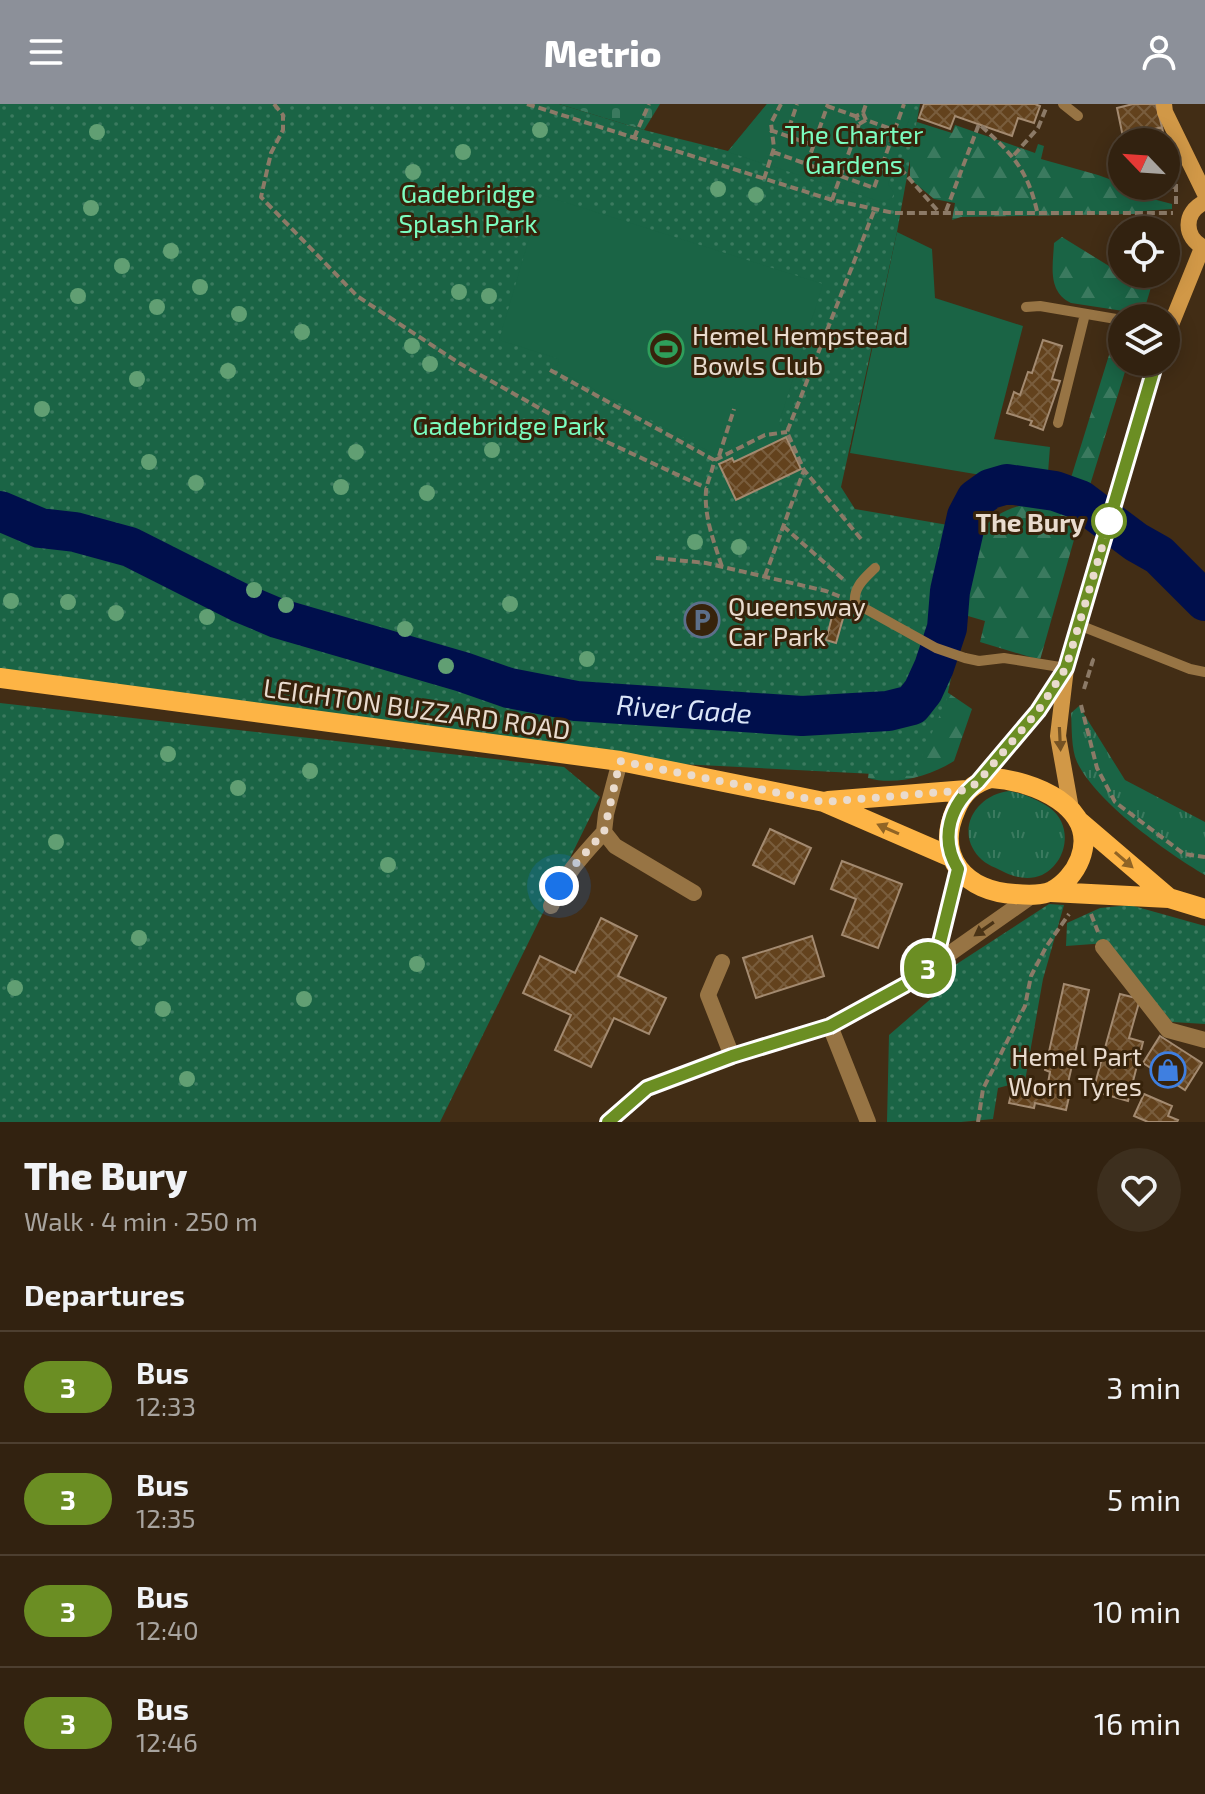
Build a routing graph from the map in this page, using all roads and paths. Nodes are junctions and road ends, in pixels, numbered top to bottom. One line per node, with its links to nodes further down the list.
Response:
1 (274, 104): 48 (path)
2 (527, 104): 20 (path)
3 (649, 104): 20 (path)
4 (781, 104): 18 (path)
5 (797, 104): 17 (path)
6 (866, 104): 12 (path)
7 (904, 104): 19 (path)
8 (1048, 104): 23 (path)
9 (1063, 104): 14 (lane)
10 (1164, 104): 28 (main road)
11 (828, 105): 13 (path); 21 (path)
12 (863, 113): 13 (path); 15 (path)
13 (856, 116): 16 (path)
14 (1078, 116)
15 (866, 120): 16 (path); 19 (path)
16 (859, 124): 26 (path)
17 (789, 128)
18 (770, 130): 21 (path); 22 (path)
19 (894, 130): 24 (path)
20 (633, 139): 27 (path)
21 (813, 145): 25 (path)
22 (773, 152): 25 (path); 27 (path)
23 (1013, 155): 34 (path); 35 (path)
24 (883, 162): 26 (path); 33 (path)
25 (807, 164): 26 (path)
26 (840, 176): 29 (path)
27 (764, 179): 29 (path)
28 (1205, 194)
29 (832, 200): 32 (path)
30 (1175, 200): 35 (path)
31 (1205, 202): 36 (main road)
32 (874, 211): 33 (path); 45 (path)
33 (938, 211): 34 (path)
34 (946, 211): 35 (path)
35 (1037, 211)
36 (1204, 248): 37 (main road)
37 (1179, 304)
38 (1026, 307): 39 (lane)
39 (1085, 314): 40 (lane); 44 (lane)
40 (1108, 318)
41 (550, 370): 46 (path)
42 (1152, 376): 56 (main road)
43 (734, 409): 46 (path)
44 (1058, 423)
45 (787, 432): 46 (path); 47 (path)
46 (716, 459): 48 (path)
47 (804, 470): 49 (path); 50 (path)
48 (706, 488): 52 (path)
49 (783, 526): 54 (path); 55 (path)
50 (861, 539)
51 (656, 558): 52 (path)
52 (722, 567): 54 (path)
53 (875, 568): 55 (lane)
54 (765, 577): 55 (path)
55 (855, 597): 57 (lane)
56 (1079, 625): 57 (main road); 58 (lane)
57 (1069, 660): 61 (main road); 63 (main road, one-way to 63); 65 (path)
58 (1205, 672)
59 (0, 678): 60 (main road, LEIGHTON BUZZARD ROAD)
60 (620, 761): 62 (main road, LEIGHTON BUZZARD ROAD); 64 (street)
61 (972, 786): 62 (main road, LEIGHTON BUZZARD ROAD); 63 (main road); 66 (main road)
62 (824, 802): 66 (main road, LEIGHTON BUZZARD ROAD, one-way to 62)
63 (1075, 815): 68 (main road); 70 (main road, one-way to 70)
64 (604, 832): 67 (street); 71 (street)
65 (1205, 857)
66 (954, 863): 68 (main road); 75 (street)
67 (694, 893)
68 (1042, 893): 69 (main road); 75 (street, one-way to 75)
69 (1084, 893): 70 (main road); 73 (path); 81 (path)
70 (1169, 898): 72 (main road)
71 (551, 906)
72 (1205, 909)
73 (1103, 947): 77 (street)
74 (722, 962): 78 (street)
75 (935, 963): 76 (street)
76 (830, 1026): 78 (street); 80 (street)
77 (1205, 1040)
78 (732, 1056): 79 (street)
79 (608, 1122)
80 (868, 1122)
81 (978, 1122)

